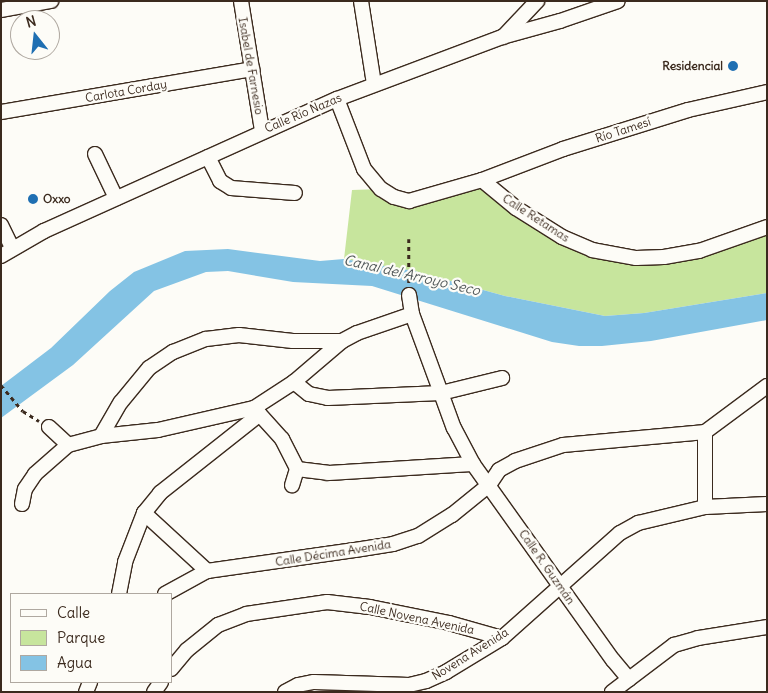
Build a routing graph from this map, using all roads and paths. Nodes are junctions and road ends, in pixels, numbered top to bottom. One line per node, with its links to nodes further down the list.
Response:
1 (51, 1): 6 (street)
2 (241, 1): 8 (street, Isabel de Farnesio)
3 (361, 1): 9 (street)
4 (537, 1): 7 (street)
5 (618, 1): 7 (street, Calle Río Nazas)
6 (1, 10)
7 (502, 37): 9 (street, Calle Río Nazas)
8 (252, 69): 12 (street, Carlota Corday); 13 (street, Isabel de Farnesio)
9 (374, 84): 11 (street, Calle Río Nazas)
10 (767, 92): 16 (street, Río Tamesí)
11 (337, 99): 13 (street, Calle Río Nazas); 16 (street, Río Tamesí)
12 (1, 112)
13 (262, 130): 15 (street, Calle Río Nazas)
14 (95, 154): 18 (street)
15 (208, 157): 17 (street); 18 (street, Calle Río Nazas)
16 (482, 180): 20 (street, Calle Retamas)
17 (295, 193)
18 (116, 198): 22 (street, Calle Río Nazas)
19 (1, 226): 22 (street)
20 (767, 228)
21 (409, 239): 23 (path)
22 (7, 252)
23 (409, 295): 24 (street, Calle R. Guzmán)
24 (412, 314): 25 (street); 30 (street, Calle R. Guzmán)
25 (342, 341): 27 (street); 34 (street)
26 (502, 378): 30 (street)
27 (294, 382): 30 (street); 31 (street)
28 (1, 385): 32 (path)
29 (767, 386): 33 (street)
30 (441, 393): 36 (street, Calle R. Guzmán)
31 (257, 411): 34 (street); 37 (street); 43 (street)
32 (49, 427): 35 (street)
33 (705, 432): 39 (street, Calle Décima Avenida); 42 (street)
34 (101, 436): 35 (street)
35 (68, 445): 40 (street)
36 (473, 464): 37 (street); 39 (street, Calle R. Guzmán)
37 (297, 469): 38 (street)
38 (292, 485)
39 (489, 485): 44 (street, Calle Décima Avenida); 45 (street, Calle R. Guzmán)
40 (22, 504)
41 (767, 504): 42 (street, Novena Avenida)
42 (705, 507): 45 (street, Novena Avenida)
43 (144, 513): 44 (street); 46 (street)
44 (207, 571): 47 (street, Calle Décima Avenida)
45 (559, 586): 49 (street, Novena Avenida); 51 (street, Calle R. Guzmán)
46 (119, 593)
47 (167, 593)
48 (767, 628): 51 (street)
49 (502, 638): 50 (street, Calle Novena Avenida); 52 (street, Novena Avenida)
50 (172, 668)
51 (629, 678): 53 (street)
52 (285, 692)
53 (612, 692)

